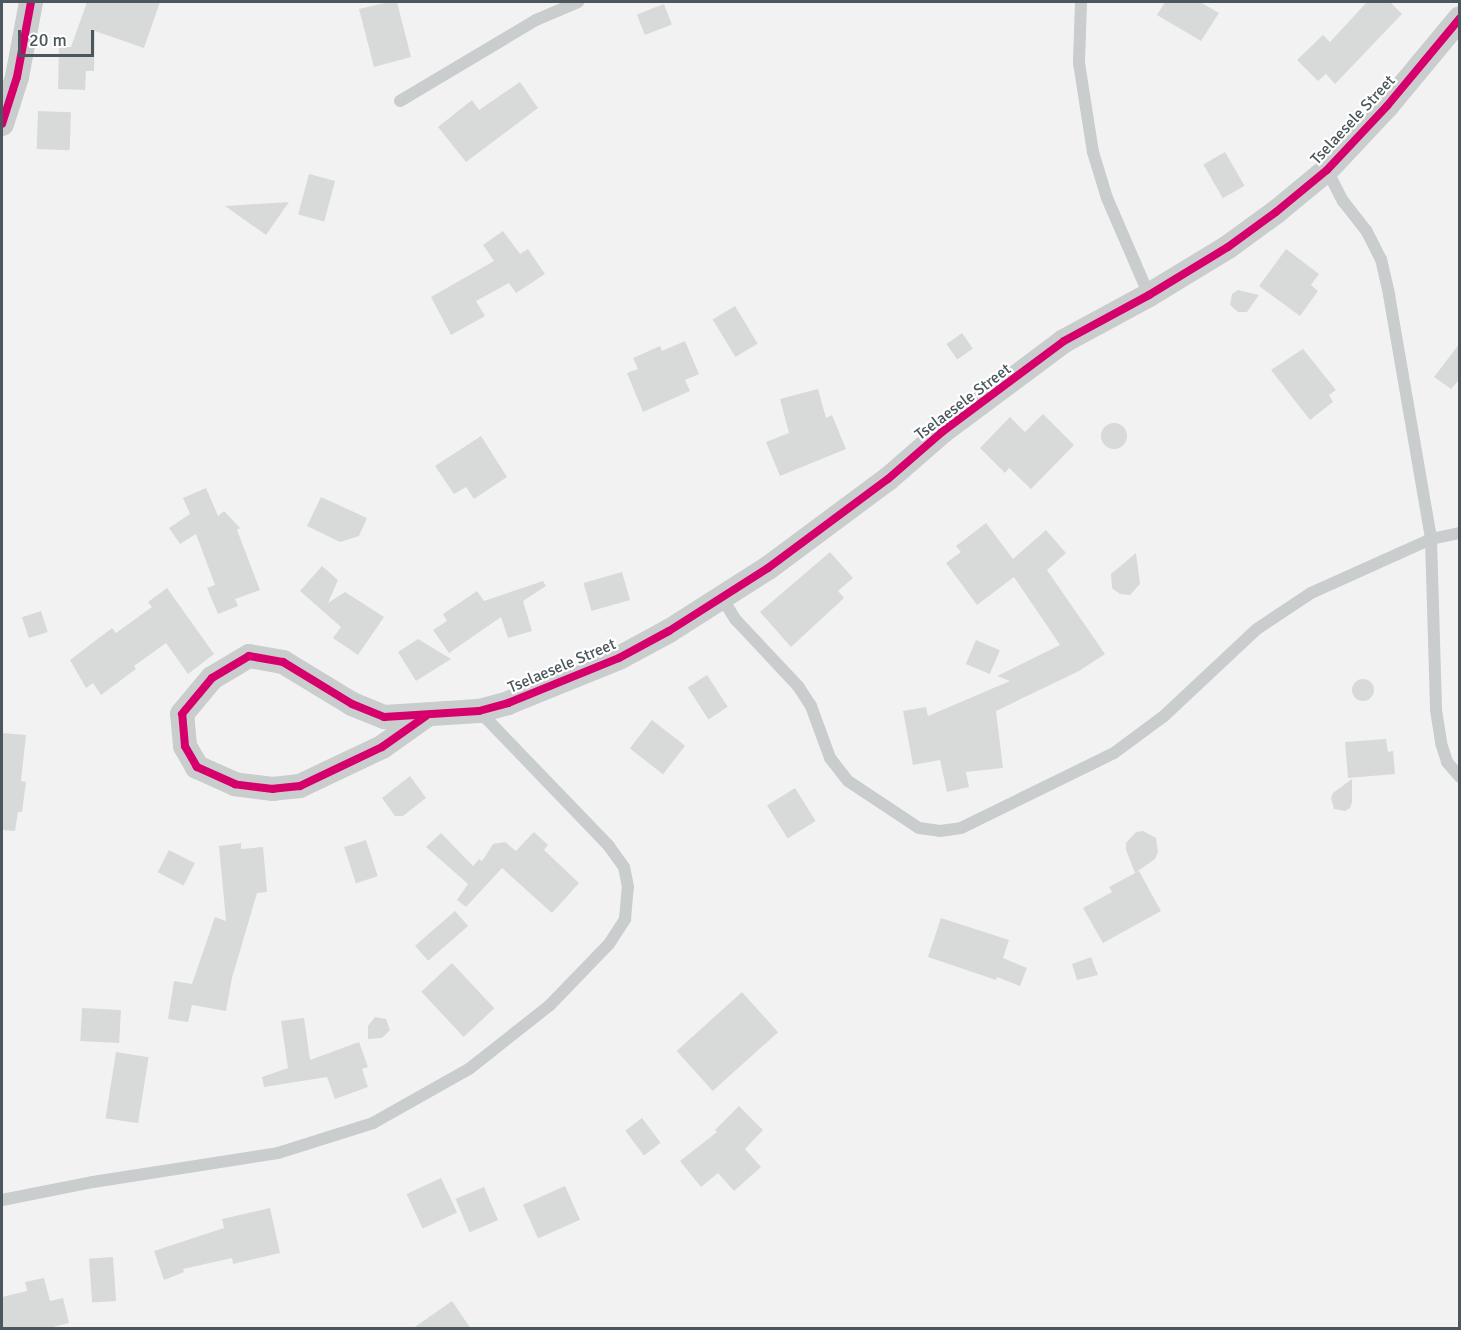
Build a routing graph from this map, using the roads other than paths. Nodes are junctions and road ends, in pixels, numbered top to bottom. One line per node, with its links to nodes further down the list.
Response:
1 (30, 2): 6 (street)
2 (579, 2): 5 (lane)
3 (1081, 2): 8 (lane)
4 (1460, 18): 7 (street, Tselaesele Street)
5 (400, 102)
6 (2, 124)
7 (1327, 170): 8 (street, Tselaesele Street); 10 (lane)
8 (1149, 295): 11 (street, Tselaesele Street)
9 (1460, 533): 10 (lane)
10 (1431, 539): 11 (lane); 14 (lane)
11 (722, 598): 12 (street, Tselaesele Street)
12 (479, 711): 13 (street, Tselaesele Street); 15 (lane)
13 (426, 716): 13 (street, Tselaesele Street)
14 (1460, 777)
15 (2, 1200)

